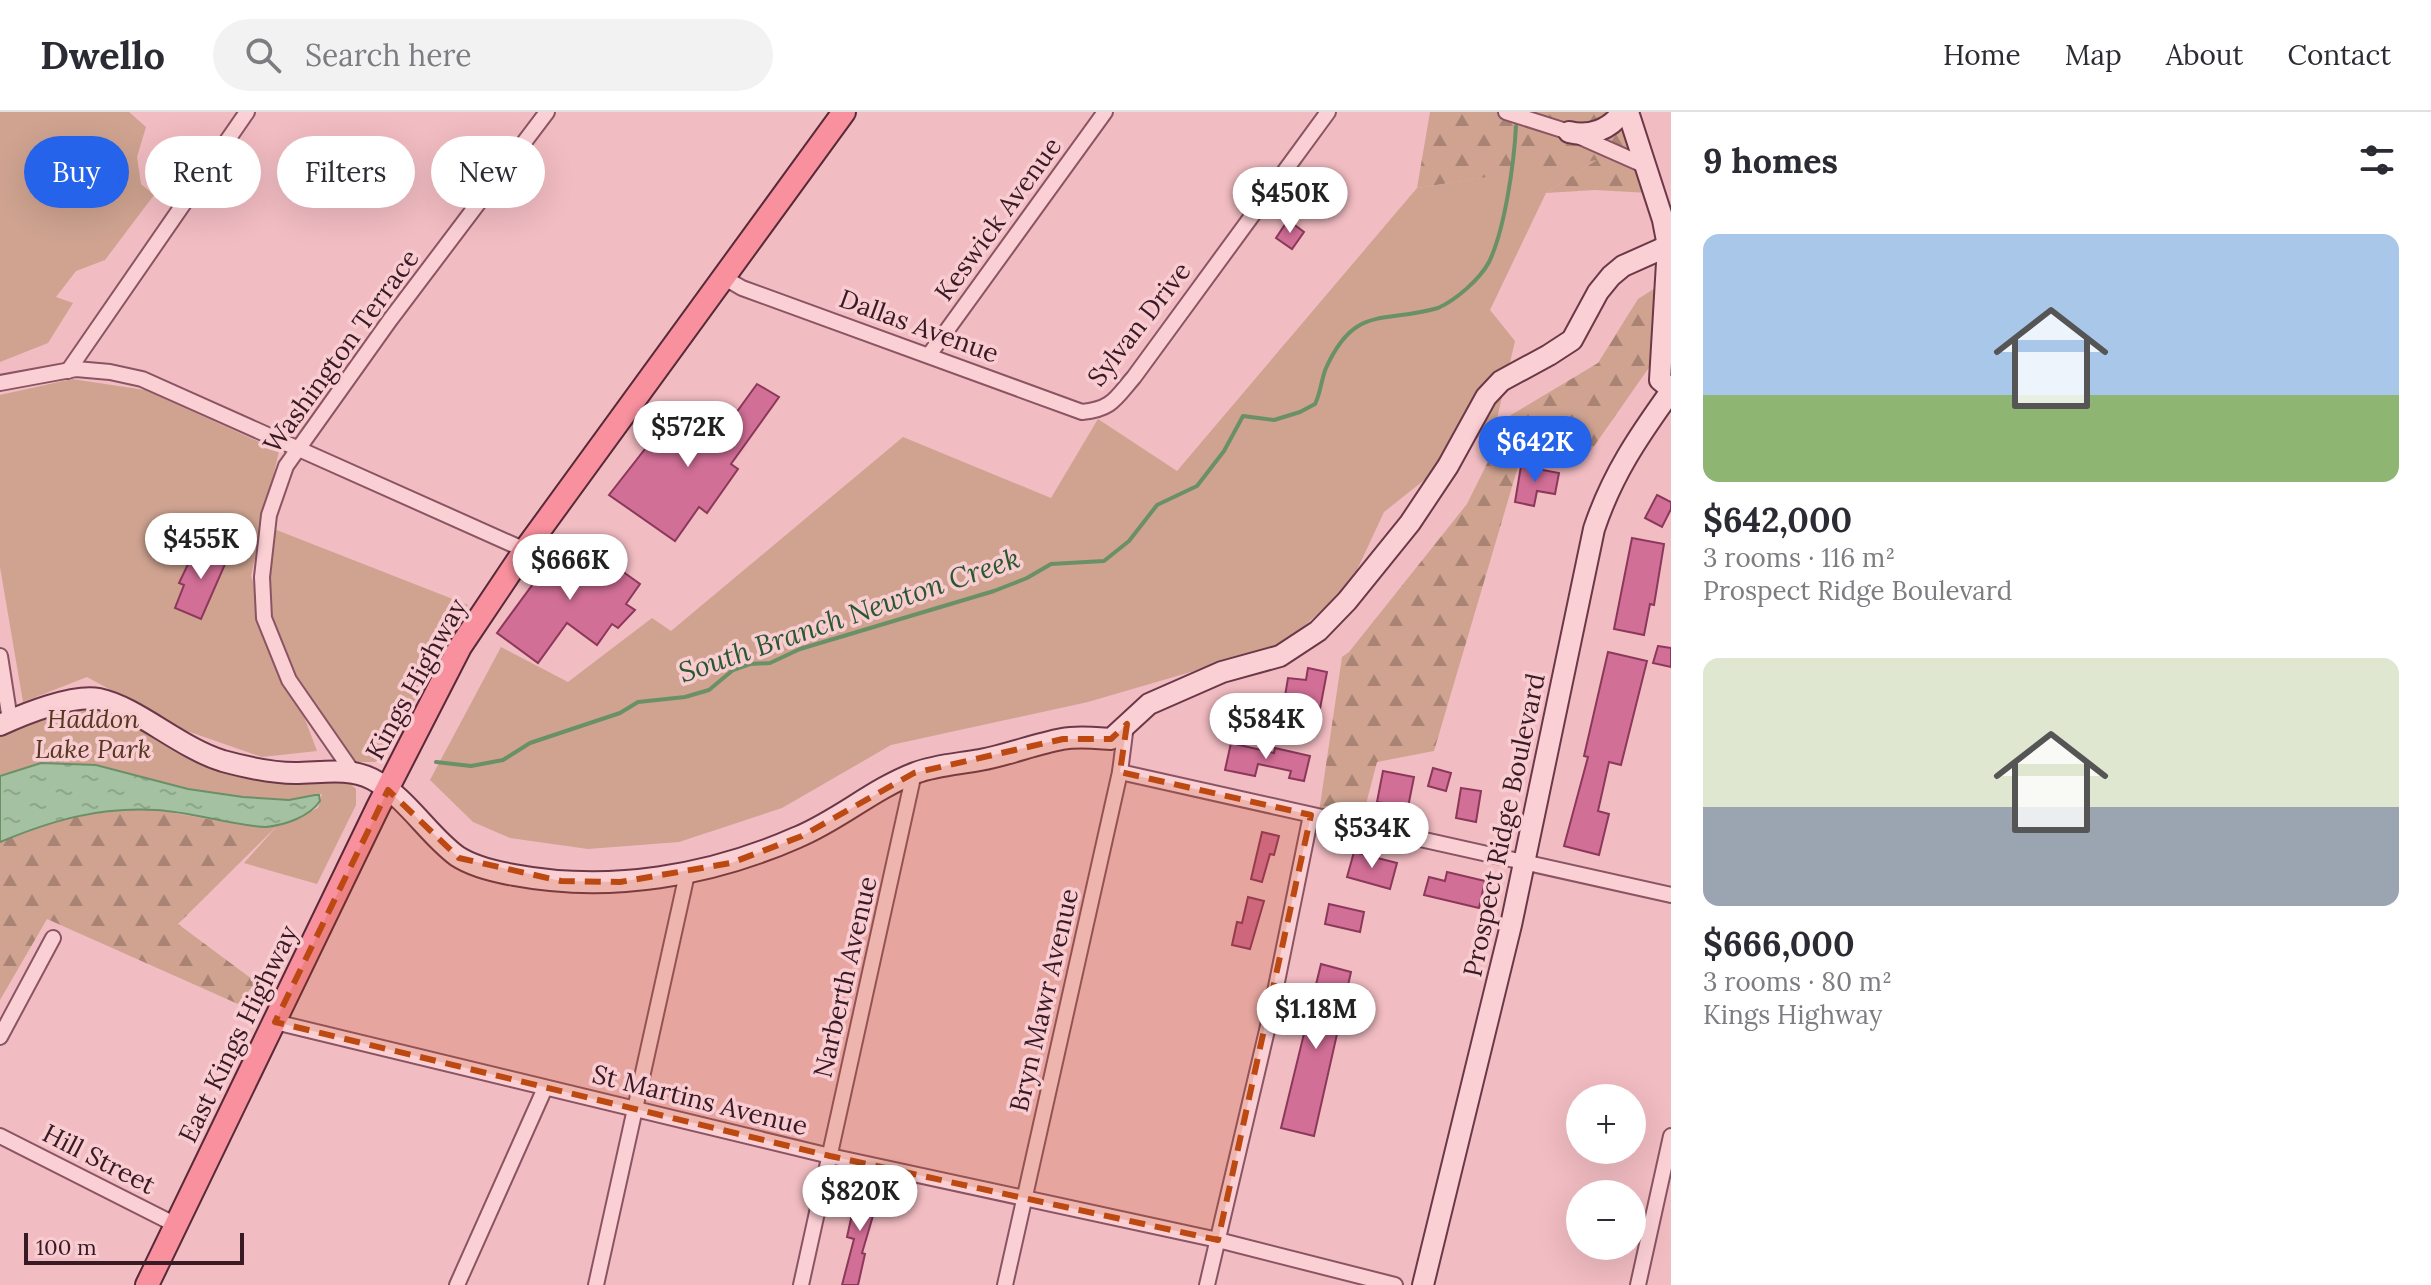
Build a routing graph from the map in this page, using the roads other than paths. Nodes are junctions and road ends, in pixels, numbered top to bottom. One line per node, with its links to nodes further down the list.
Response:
1 (247, 112): 13 (street)
2 (547, 112): 17 (street, Washington Terrace)
3 (844, 112): 11 (main road, Kings Highway)
4 (1105, 112): 12 (street, Keswick Avenue)
5 (1328, 112): 16 (street, Sylvan Drive)
6 (1506, 112): 8 (street)
7 (1625, 112): 8 (street); 9 (street)
8 (1569, 132): 9 (street)
9 (1646, 166): 10 (street)
10 (1668, 246): 15 (street); 21 (street)
11 (723, 277): 12 (street, Dallas Avenue); 18 (main road, Kings Highway)
12 (929, 355): 16 (street, Dallas Avenue)
13 (68, 371): 14 (street); 17 (street)
14 (0, 383)
15 (1671, 390): 27 (street, Prospect Ridge Boulevard)
16 (1101, 410)
17 (299, 448): 18 (street); 22 (street, Washington Terrace)
18 (525, 550): 25 (main road, Kings Highway)
19 (0, 656): 20 (street)
20 (5, 723): 22 (street)
21 (1127, 724): 23 (street, Bryn Mawr Avenue); 24 (street)
22 (352, 771): 25 (street)
23 (1120, 772): 26 (street); 38 (street, Bryn Mawr Avenue)
24 (914, 773): 28 (street); 37 (street, Narberth Avenue)
25 (383, 799): 28 (street); 31 (main road, East Kings Highway)
26 (1311, 815): 27 (street); 40 (street)
27 (1524, 862): 29 (street); 48 (street, Prospect Ridge Boulevard)
28 (687, 874): 34 (street)
29 (1671, 895)
30 (53, 938): 32 (street)
31 (275, 1022): 33 (street, St Martins Avenue); 39 (main road, East Kings Highway)
32 (0, 1037)
33 (545, 1088): 34 (street, St Martins Avenue); 42 (street)
34 (636, 1108): 37 (street, St Martins Avenue); 43 (street)
35 (0, 1136): 39 (street, Hill Street)
36 (1671, 1136): 49 (street)
37 (830, 1156): 38 (street, St Martins Avenue); 44 (street, Narberth Avenue)
38 (1025, 1197): 40 (street, St Martins Avenue); 45 (street, Bryn Mawr Avenue)
39 (176, 1225): 41 (main road, East Kings Highway)
40 (1218, 1240): 46 (street); 47 (street, St Martins Avenue)
41 (147, 1285)
42 (457, 1285)
43 (596, 1285)
44 (801, 1285)
45 (1005, 1285)
46 (1207, 1285)
47 (1395, 1285)
48 (1423, 1285)
49 (1638, 1285)

